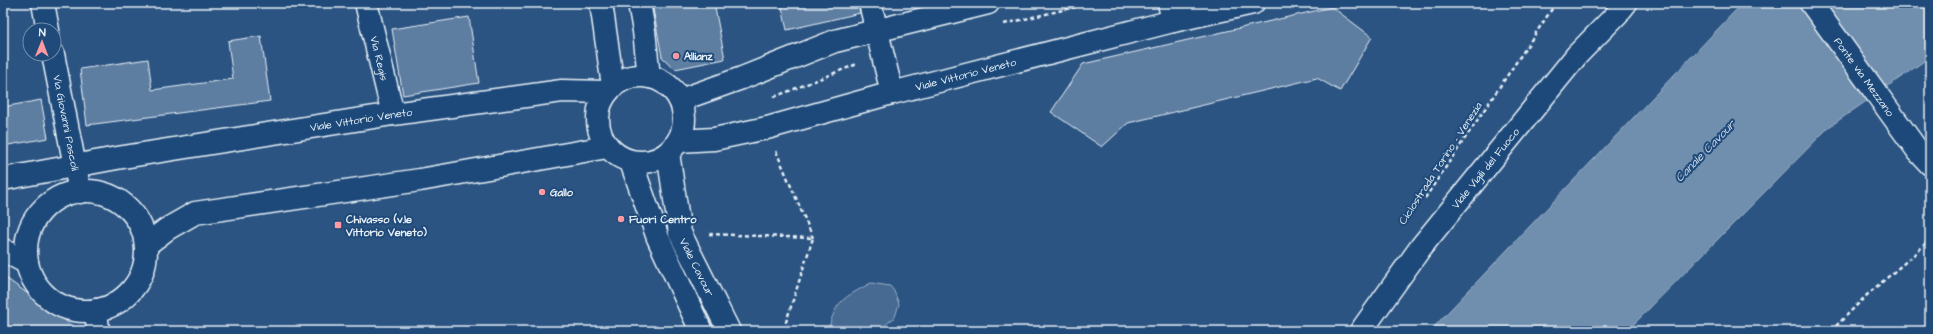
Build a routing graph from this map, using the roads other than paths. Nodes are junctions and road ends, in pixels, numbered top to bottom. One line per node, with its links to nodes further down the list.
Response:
1 (43, 3): 12 (main road)
2 (366, 3): 19 (main road, Via Regis)
3 (600, 3): 16 (main road)
4 (638, 3): 15 (main road)
5 (870, 3): 13 (main road)
6 (988, 3): 13 (main road)
7 (1253, 3): 9 (main road, Viale Vittorio Veneto)
8 (1811, 3): 22 (main road, Ponte via Mezzano)
9 (1222, 6): 11 (main road, Viale Vittorio Veneto)
10 (1625, 6): 34 (main road, Viale Vigili del Fuoco)
11 (1171, 12): 17 (main road, Viale Vittorio Veneto)
12 (47, 22)
13 (876, 29): 17 (main road); 18 (main road)
14 (55, 62): 25 (main road, Via Giovanni Pascoli)
15 (649, 77): 16 (main road); 18 (main road)
16 (610, 89): 19 (main road, Viale Vittorio Veneto); 20 (main road)
17 (892, 93): 21 (main road, Viale Vittorio Veneto)
18 (680, 100): 21 (main road)
19 (393, 114): 23 (main road, Viale Vittorio Veneto)
20 (607, 147): 24 (main road); 28 (main road)
21 (673, 147): 24 (main road); 33 (main road, Viale Cavour)
22 (1924, 157)
23 (117, 158): 25 (main road, Viale Vittorio Veneto); 27 (main road)
24 (631, 162): 32 (main road, Viale Cavour)
25 (75, 166): 26 (main road, Viale Vittorio Veneto); 27 (main road, Via Giovanni Pascoli)
26 (8, 178): 27 (main road)
27 (82, 193): 28 (main road); 30 (main road)
28 (146, 245): 31 (main road)
29 (3, 250): 30 (main road)
30 (27, 263): 31 (main road)
31 (97, 321)
32 (701, 331)
33 (729, 331)
34 (1361, 331)

